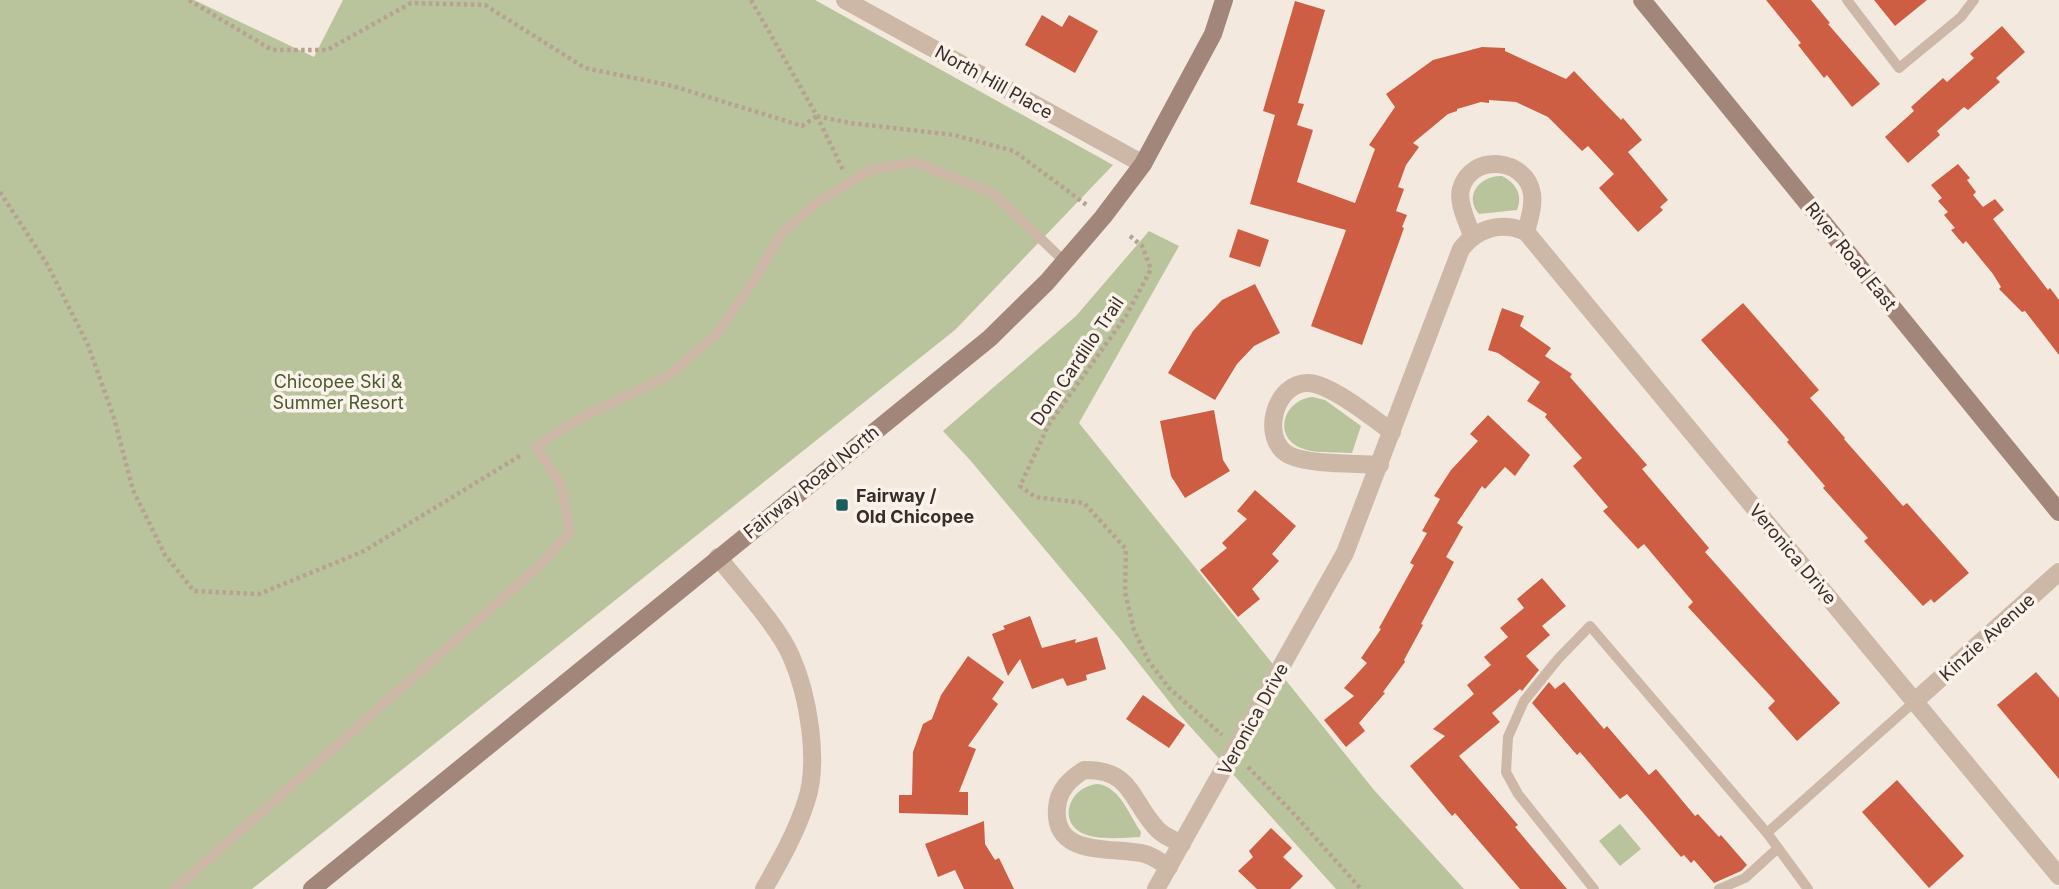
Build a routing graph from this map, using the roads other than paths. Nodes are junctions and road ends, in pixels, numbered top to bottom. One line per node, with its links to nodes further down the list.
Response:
1 (845, 0): 6 (street, North Hill Place)
2 (1224, 0): 6 (main road, Fairway Road North)
3 (1642, 0): 12 (main road, River Road East)
4 (1847, 0): 5 (lane)
5 (1974, 0)
6 (1143, 164): 9 (main road, Fairway Road North)
7 (1526, 232): 8 (street); 8 (street); 15 (street, Veronica Drive)
8 (1472, 236): 10 (street, Veronica Drive)
9 (1065, 262): 13 (main road, Fairway Road North); 21 (lane)
10 (1392, 432): 11 (street, Veronica Drive); 11 (street)
11 (1380, 465): 17 (street, Veronica Drive)
12 (2059, 512)
13 (718, 557): 22 (main road, Fairway Road North); 23 (street)
14 (2059, 572): 15 (street, Kinzie Avenue)
15 (1914, 702): 16 (lane); 20 (street, Veronica Drive)
16 (1767, 833): 18 (lane); 25 (lane)
17 (1182, 844): 19 (street, Veronica Drive); 19 (street)
18 (1778, 848): 26 (lane); 27 (lane)
19 (1169, 867): 24 (street, Veronica Drive)
20 (2059, 876)
21 (175, 889)
22 (312, 889)
23 (764, 889)
24 (1156, 889)
25 (1594, 889)
26 (1719, 889)
27 (1808, 889)

